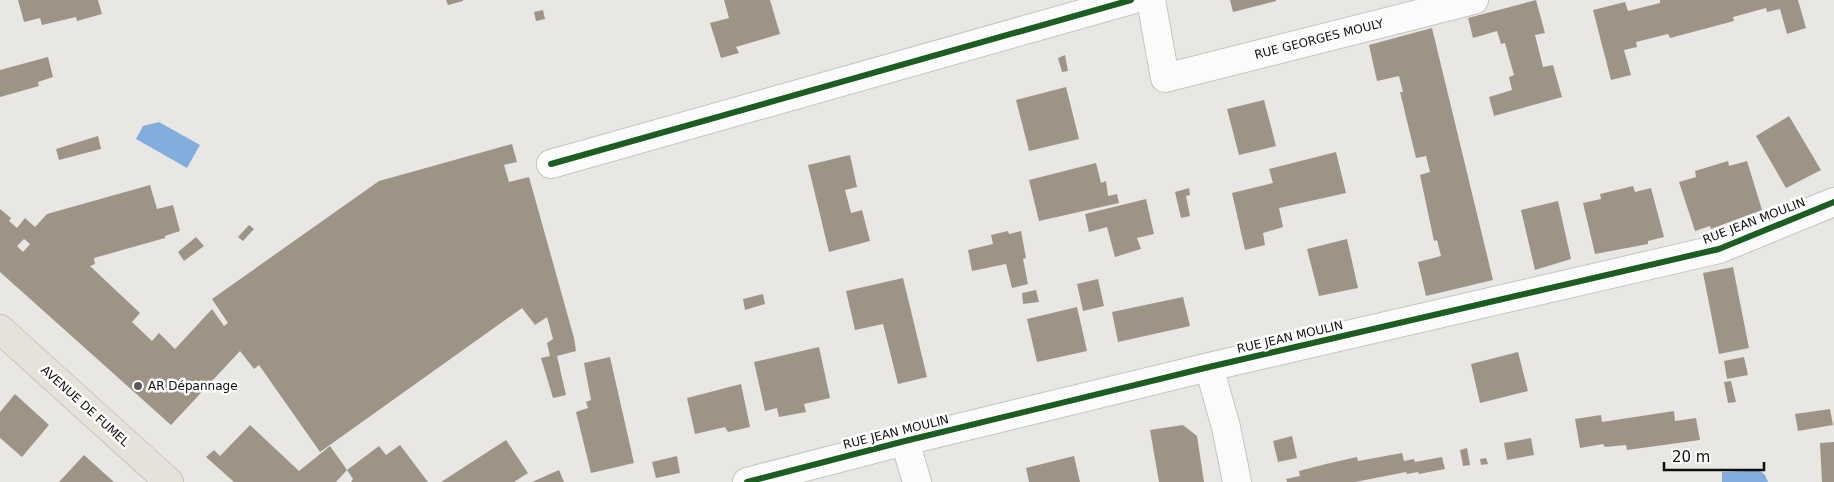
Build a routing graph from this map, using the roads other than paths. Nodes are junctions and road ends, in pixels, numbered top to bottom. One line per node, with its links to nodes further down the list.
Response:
1 (1131, 0): 4 (street)
2 (1152, 0): 3 (street, RUE GEORGES MOULY)
3 (1474, 0)
4 (552, 164)
5 (1834, 202): 7 (street, RUE JEAN MOULIN)
6 (0, 329): 9 (main road, AVENUE DE FUMEL)
7 (1209, 367): 8 (street, RUE JEAN MOULIN); 12 (street)
8 (905, 441): 10 (street, RUE JEAN MOULIN); 11 (street)
9 (170, 482)
10 (747, 482)
11 (917, 482)
12 (1237, 482)

